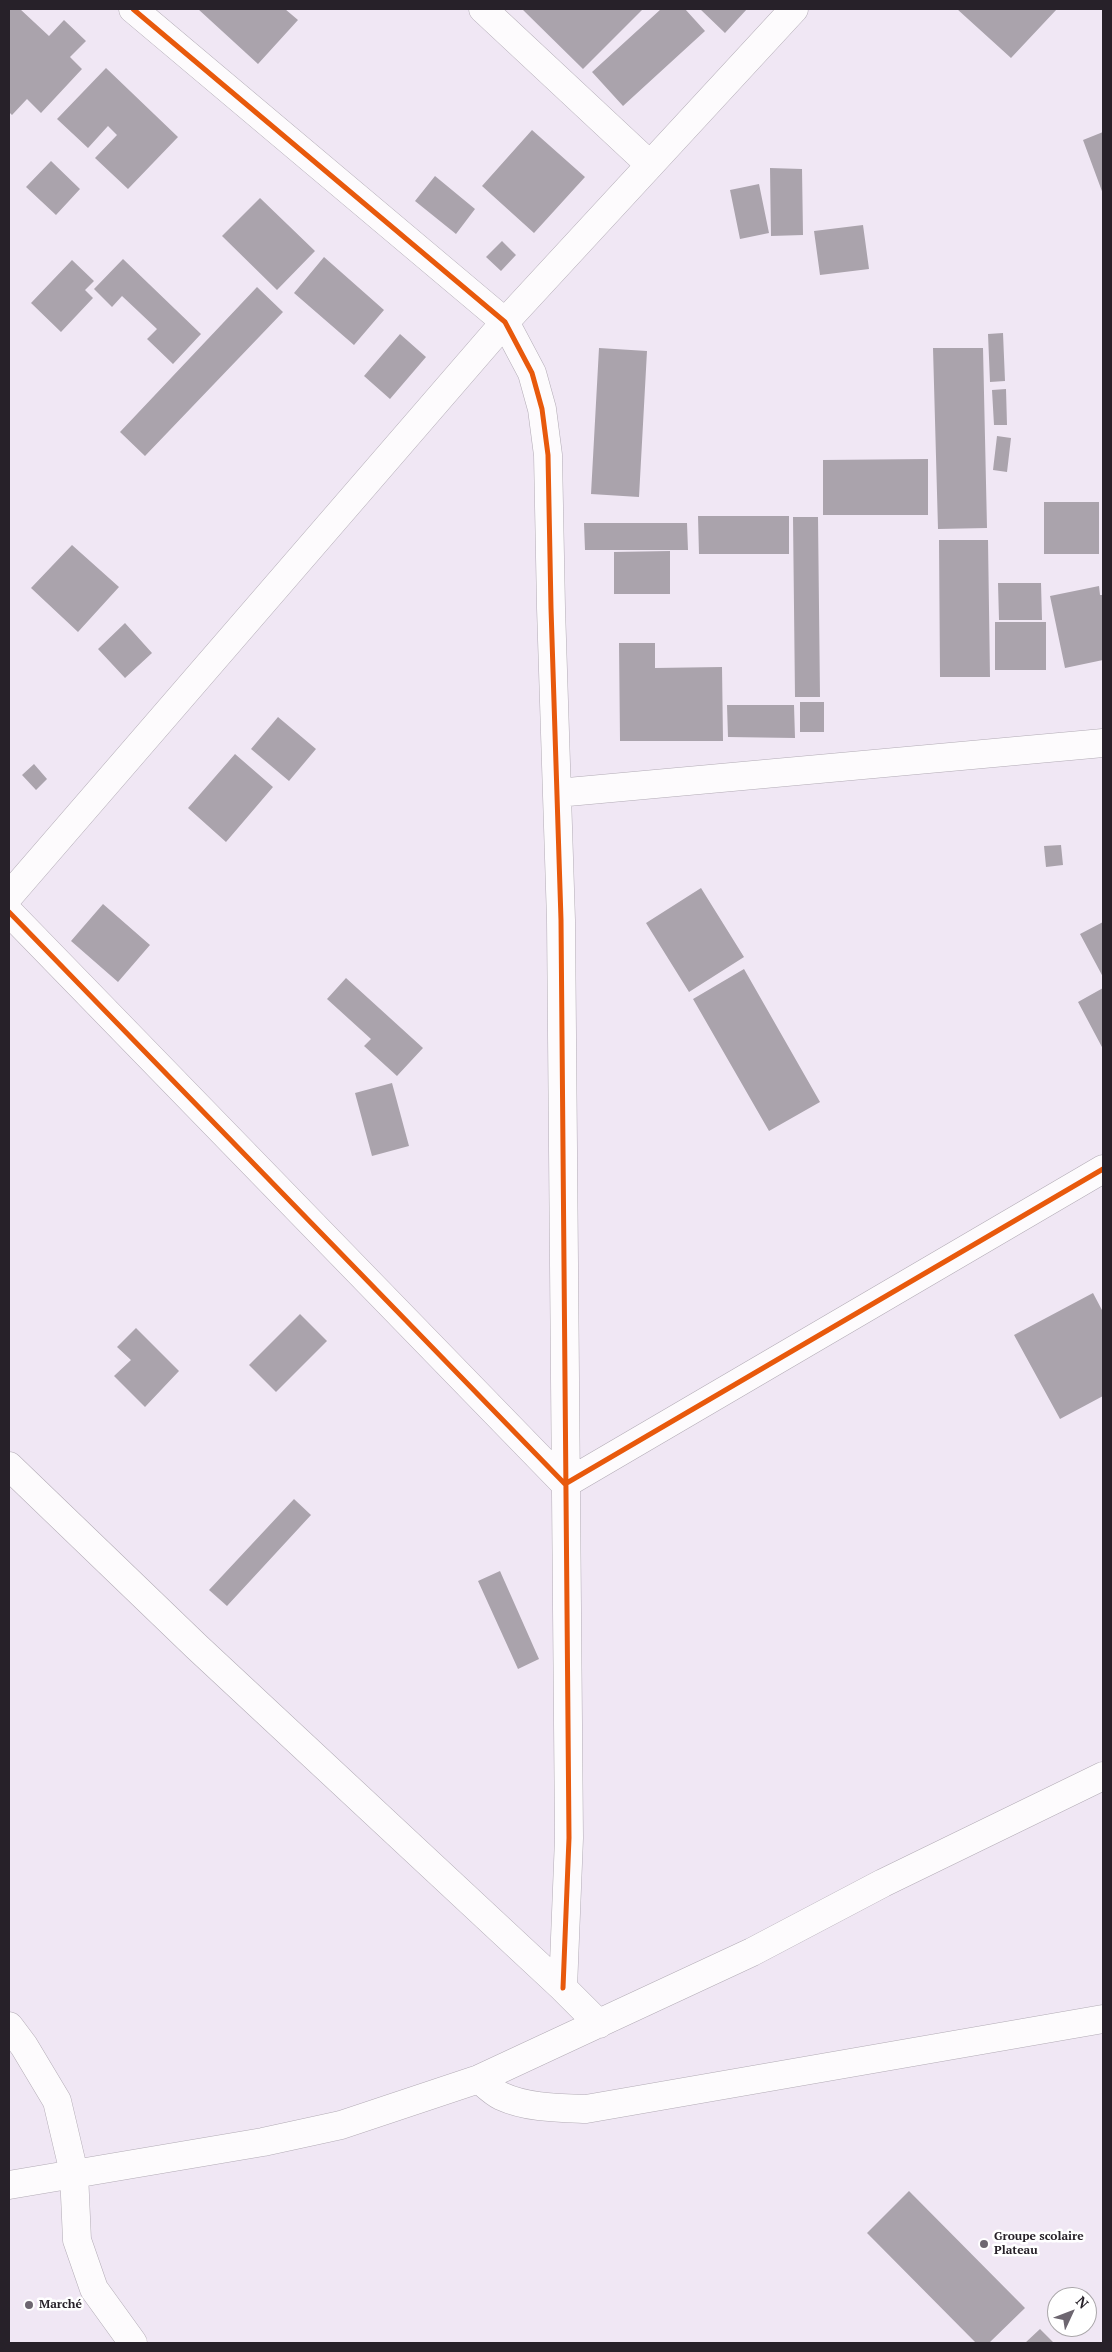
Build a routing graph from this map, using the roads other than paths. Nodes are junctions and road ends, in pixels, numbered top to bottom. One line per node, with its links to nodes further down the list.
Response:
1 (133, 9): 5 (street)
2 (483, 9): 4 (street)
3 (794, 9): 4 (street)
4 (649, 164): 5 (street)
5 (506, 322): 7 (street); 8 (street)
6 (1103, 743): 7 (street)
7 (557, 793): 12 (street)
8 (9, 896)
9 (9, 912): 12 (street)
10 (1103, 1169): 12 (street)
11 (9, 1466): 14 (street)
12 (565, 1484): 14 (street)
13 (1103, 1776): 16 (street)
14 (563, 1988): 16 (street)
15 (1103, 2019): 18 (street)
16 (598, 2024): 18 (street)
17 (9, 2026): 19 (street)
18 (479, 2080): 19 (street)
19 (74, 2174): 20 (street); 21 (street)
20 (9, 2185)
21 (133, 2343)

